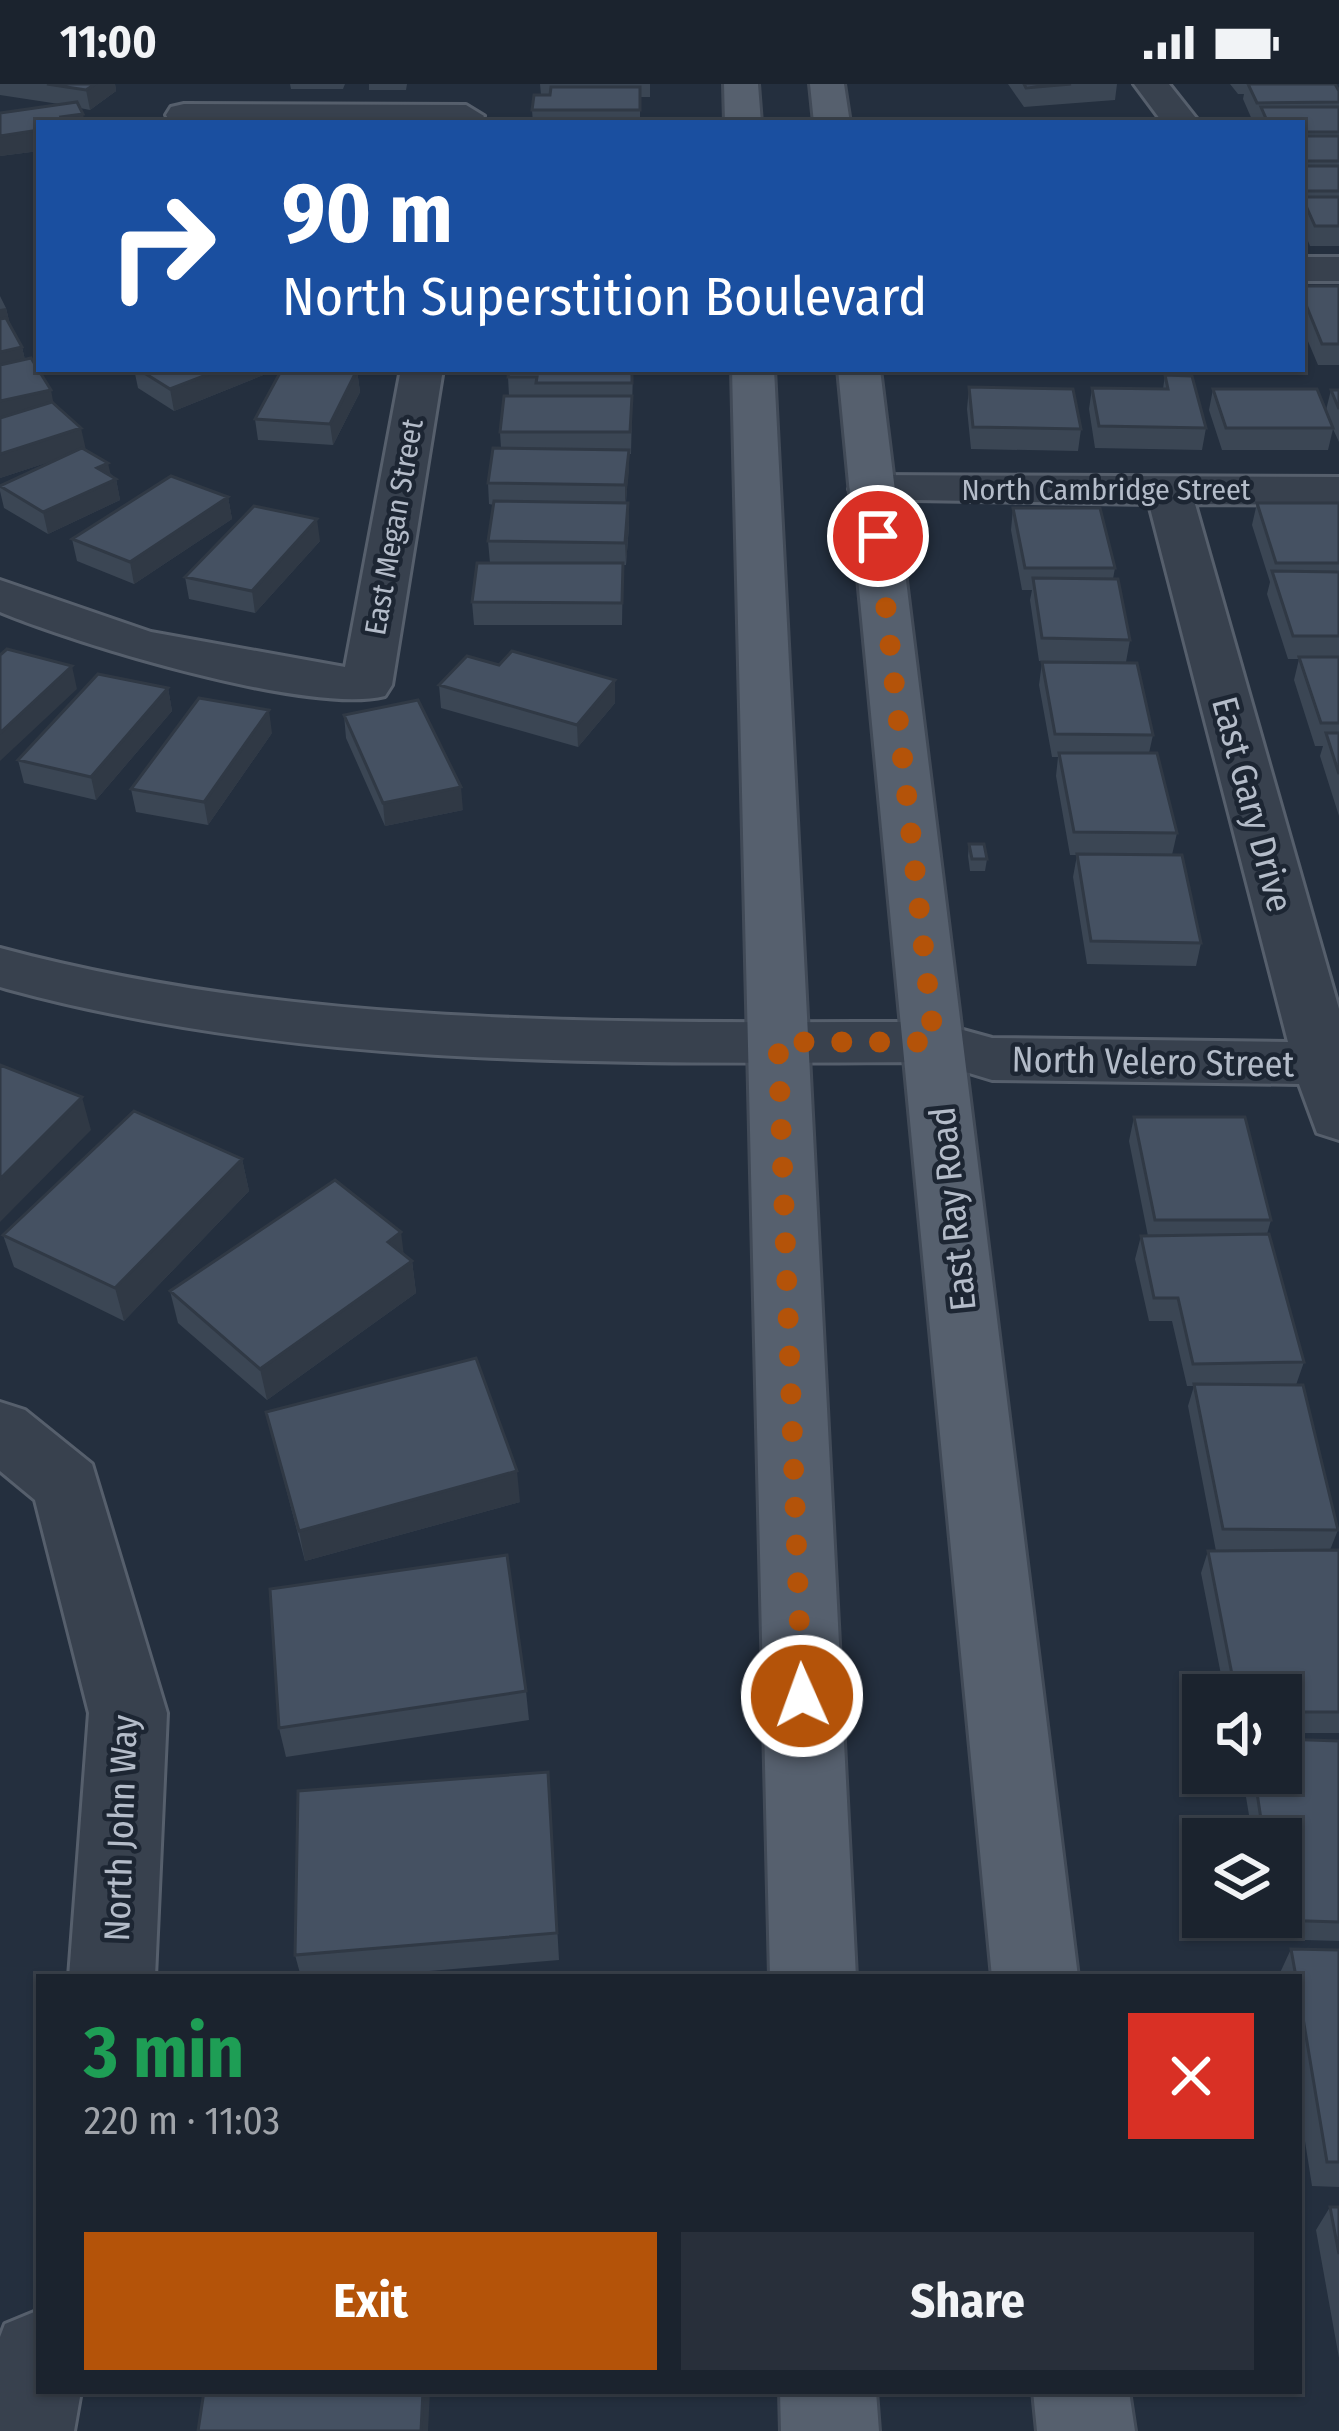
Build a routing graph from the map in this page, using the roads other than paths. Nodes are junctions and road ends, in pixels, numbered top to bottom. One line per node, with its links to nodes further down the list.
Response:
1 (741, 84): 6 (main road)
2 (827, 84): 7 (main road)
3 (1151, 84): 8 (street)
4 (468, 108): 5 (street)
5 (184, 116)
6 (743, 120)
7 (832, 120)
8 (1181, 120)
9 (1305, 269): 10 (street)
10 (1339, 269)
11 (421, 372): 17 (street, East Megan Street)
12 (753, 372): 19 (main road)
13 (859, 372): 14 (main road, East Ray Road)
14 (872, 489): 15 (street, North Cambridge Street); 20 (main road, East Ray Road)
15 (1168, 490): 16 (street, North Cambridge Street); 21 (street, East Gary Drive)
16 (1339, 491)
17 (0, 594)
18 (0, 967): 19 (street, North Velero Street)
19 (778, 1042): 20 (street, North Velero Street); 24 (main road)
20 (934, 1042): 21 (street, North Velero Street); 25 (main road, East Ray Road)
21 (1326, 1071)
22 (0, 1430): 23 (street, North John Way)
23 (112, 1974)
24 (813, 1974)
25 (1035, 1974)
26 (36, 2374): 29 (street)
27 (828, 2394): 30 (main road)
28 (1081, 2394): 31 (main road)
29 (25, 2431)
30 (830, 2431)
31 (1086, 2431)

